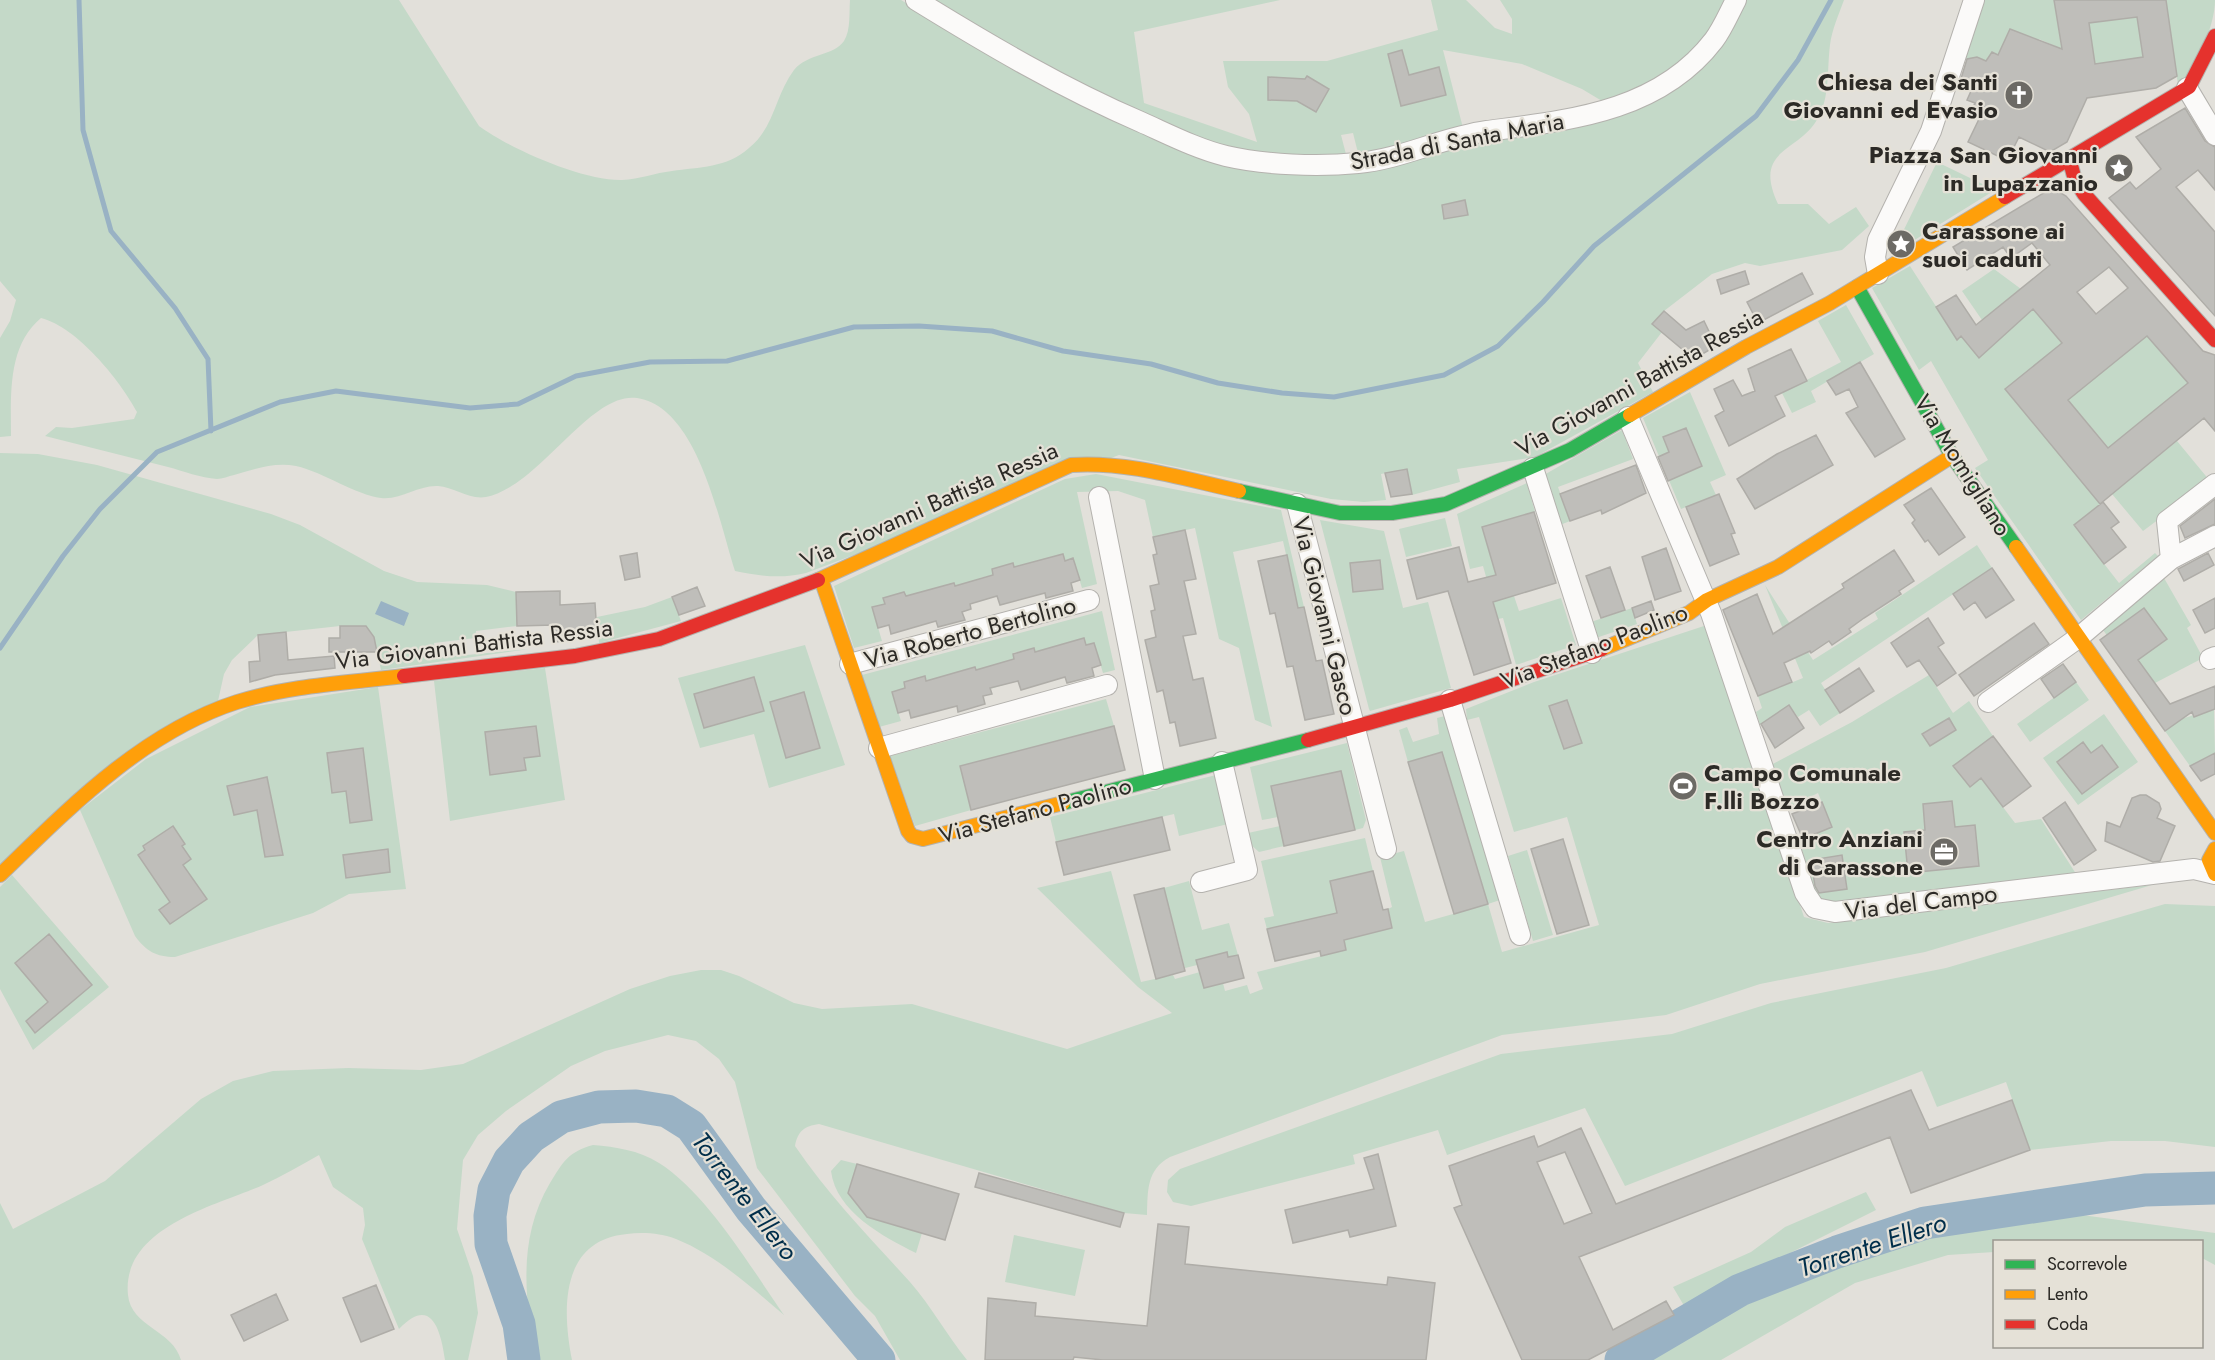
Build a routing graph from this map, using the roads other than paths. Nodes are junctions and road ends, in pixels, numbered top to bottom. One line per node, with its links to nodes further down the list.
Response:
1 (915, 0): 2 (street, Strada di Santa Maria)
2 (1736, 0)
3 (1974, 0): 8 (street)
4 (2215, 36): 5 (street)
5 (2187, 88): 6 (street); 7 (street, Via Giovanni Battista Ressia)
6 (2215, 135)
7 (2069, 158): 8 (street, Via Giovanni Battista Ressia); 10 (street)
8 (1878, 274): 9 (street, Via Giovanni Battista Ressia)
9 (1857, 287): 11 (street, Via Giovanni Battista Ressia); 12 (street, Via Momigliano)
10 (2215, 340)
11 (1628, 417): 13 (street, Via Giovanni Battista Ressia); 21 (street, Via del Campo)
12 (1952, 456): 21 (street, Via Stefano Paolino); 22 (street, Via Momigliano)
13 (1533, 468): 16 (street, Via Giovanni Battista Ressia); 23 (street)
14 (2215, 484): 18 (street)
15 (1099, 497): 31 (street, Via Stefano Paolino)
16 (1297, 504): 19 (street, Via Giovanni Battista Ressia); 28 (street, Via Giovanni Gasco)
17 (2215, 536): 18 (street)
18 (2171, 559): 22 (street)
19 (821, 579): 24 (street, Via Roberto Bertolino); 36 (street, Via Giovanni Battista Ressia)
20 (1089, 600): 24 (street, Via Roberto Bertolino)
21 (1707, 600): 23 (street, Via Stefano Paolino); 35 (street, Via del Campo)
22 (2078, 638): 27 (street); 32 (street, Via Momigliano)
23 (1592, 653): 26 (street, Via Stefano Paolino)
24 (850, 664): 29 (street, Via Roberto Bertolino)
25 (1107, 685): 29 (street)
26 (1450, 700): 28 (street, Via Stefano Paolino); 38 (street)
27 (1988, 702)
28 (1354, 728): 30 (street, Via Stefano Paolino); 34 (street)
29 (879, 748): 33 (street, Via Roberto Bertolino)
30 (1222, 762): 31 (street, Via Stefano Paolino); 37 (street)
31 (1155, 779): 33 (street, Via Stefano Paolino)
32 (2214, 834)
33 (915, 838)
34 (1386, 849)
35 (2205, 866)
36 (0, 875)
37 (1201, 882)
38 (1520, 934)

